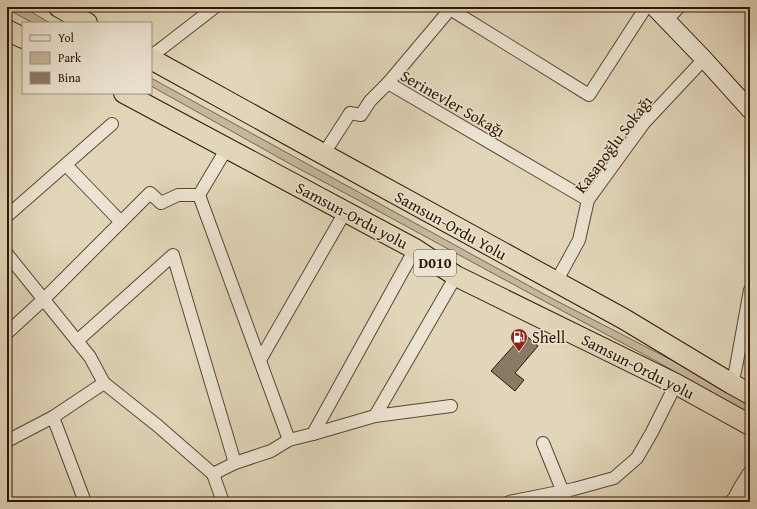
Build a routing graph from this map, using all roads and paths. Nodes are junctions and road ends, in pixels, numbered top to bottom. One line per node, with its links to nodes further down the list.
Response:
1 (59, 7): 8 (highway)
2 (215, 7): 11 (street)
3 (646, 7): 6 (street)
4 (654, 7): 7 (main road)
5 (679, 7): 7 (street)
6 (451, 8): 14 (street, Serinevler Sokağı)
7 (667, 20): 13 (main road)
8 (85, 22)
9 (7, 30): 10 (highway)
10 (22, 38)
11 (152, 56)
12 (152, 58): 19 (highway, Samsun-Ordu Yolu / D010)
13 (704, 59): 16 (main road); 22 (street, Kasapoğlu Sokağı)
14 (388, 83): 19 (street); 22 (street, Serinevler Sokağı)
15 (126, 94): 18 (highway, Samsun-Ordu yolu / D010)
16 (750, 110)
17 (112, 124): 20 (street)
18 (227, 148): 21 (street); 23 (highway, Samsun-Ordu yolu / D010)
19 (323, 155): 29 (highway, Samsun-Ordu Yolu / D010)
20 (66, 165): 24 (street); 25 (street)
21 (199, 195): 25 (street); 34 (street)
22 (588, 200): 29 (street, Kasapoğlu Sokağı)
23 (345, 212): 26 (highway, Samsun-Ordu yolu / D010); 34 (street)
24 (7, 216)
25 (121, 222): 31 (street)
26 (415, 249): 28 (highway, Samsun-Ordu yolu / D010); 43 (street)
27 (7, 254): 31 (street)
28 (456, 276): 36 (highway, Samsun-Ordu yolu / D010); 40 (street)
29 (556, 282): 37 (highway, Samsun-Ordu Yolu / D010)
30 (750, 290): 37 (street)
31 (44, 299): 32 (street); 33 (street)
32 (7, 333)
33 (77, 341): 35 (street); 47 (street)
34 (260, 360): 44 (street)
35 (104, 383): 41 (street); 48 (street)
36 (676, 384): 42 (highway, Samsun-Ordu yolu / D010); 50 (street)
37 (732, 384): 38 (highway, Samsun-Ordu Yolu / D010)
38 (750, 394)
39 (451, 406): 40 (street)
40 (375, 416): 43 (street)
41 (53, 417): 45 (street); 52 (street)
42 (750, 425)
43 (313, 434): 44 (street)
44 (289, 440): 47 (street)
45 (7, 441)
46 (543, 443): 50 (street)
47 (234, 463): 48 (street)
48 (213, 474): 53 (street)
49 (750, 474): 51 (street)
50 (564, 497): 54 (street)
51 (739, 498)
52 (85, 502)
53 (223, 502)
54 (510, 502)

